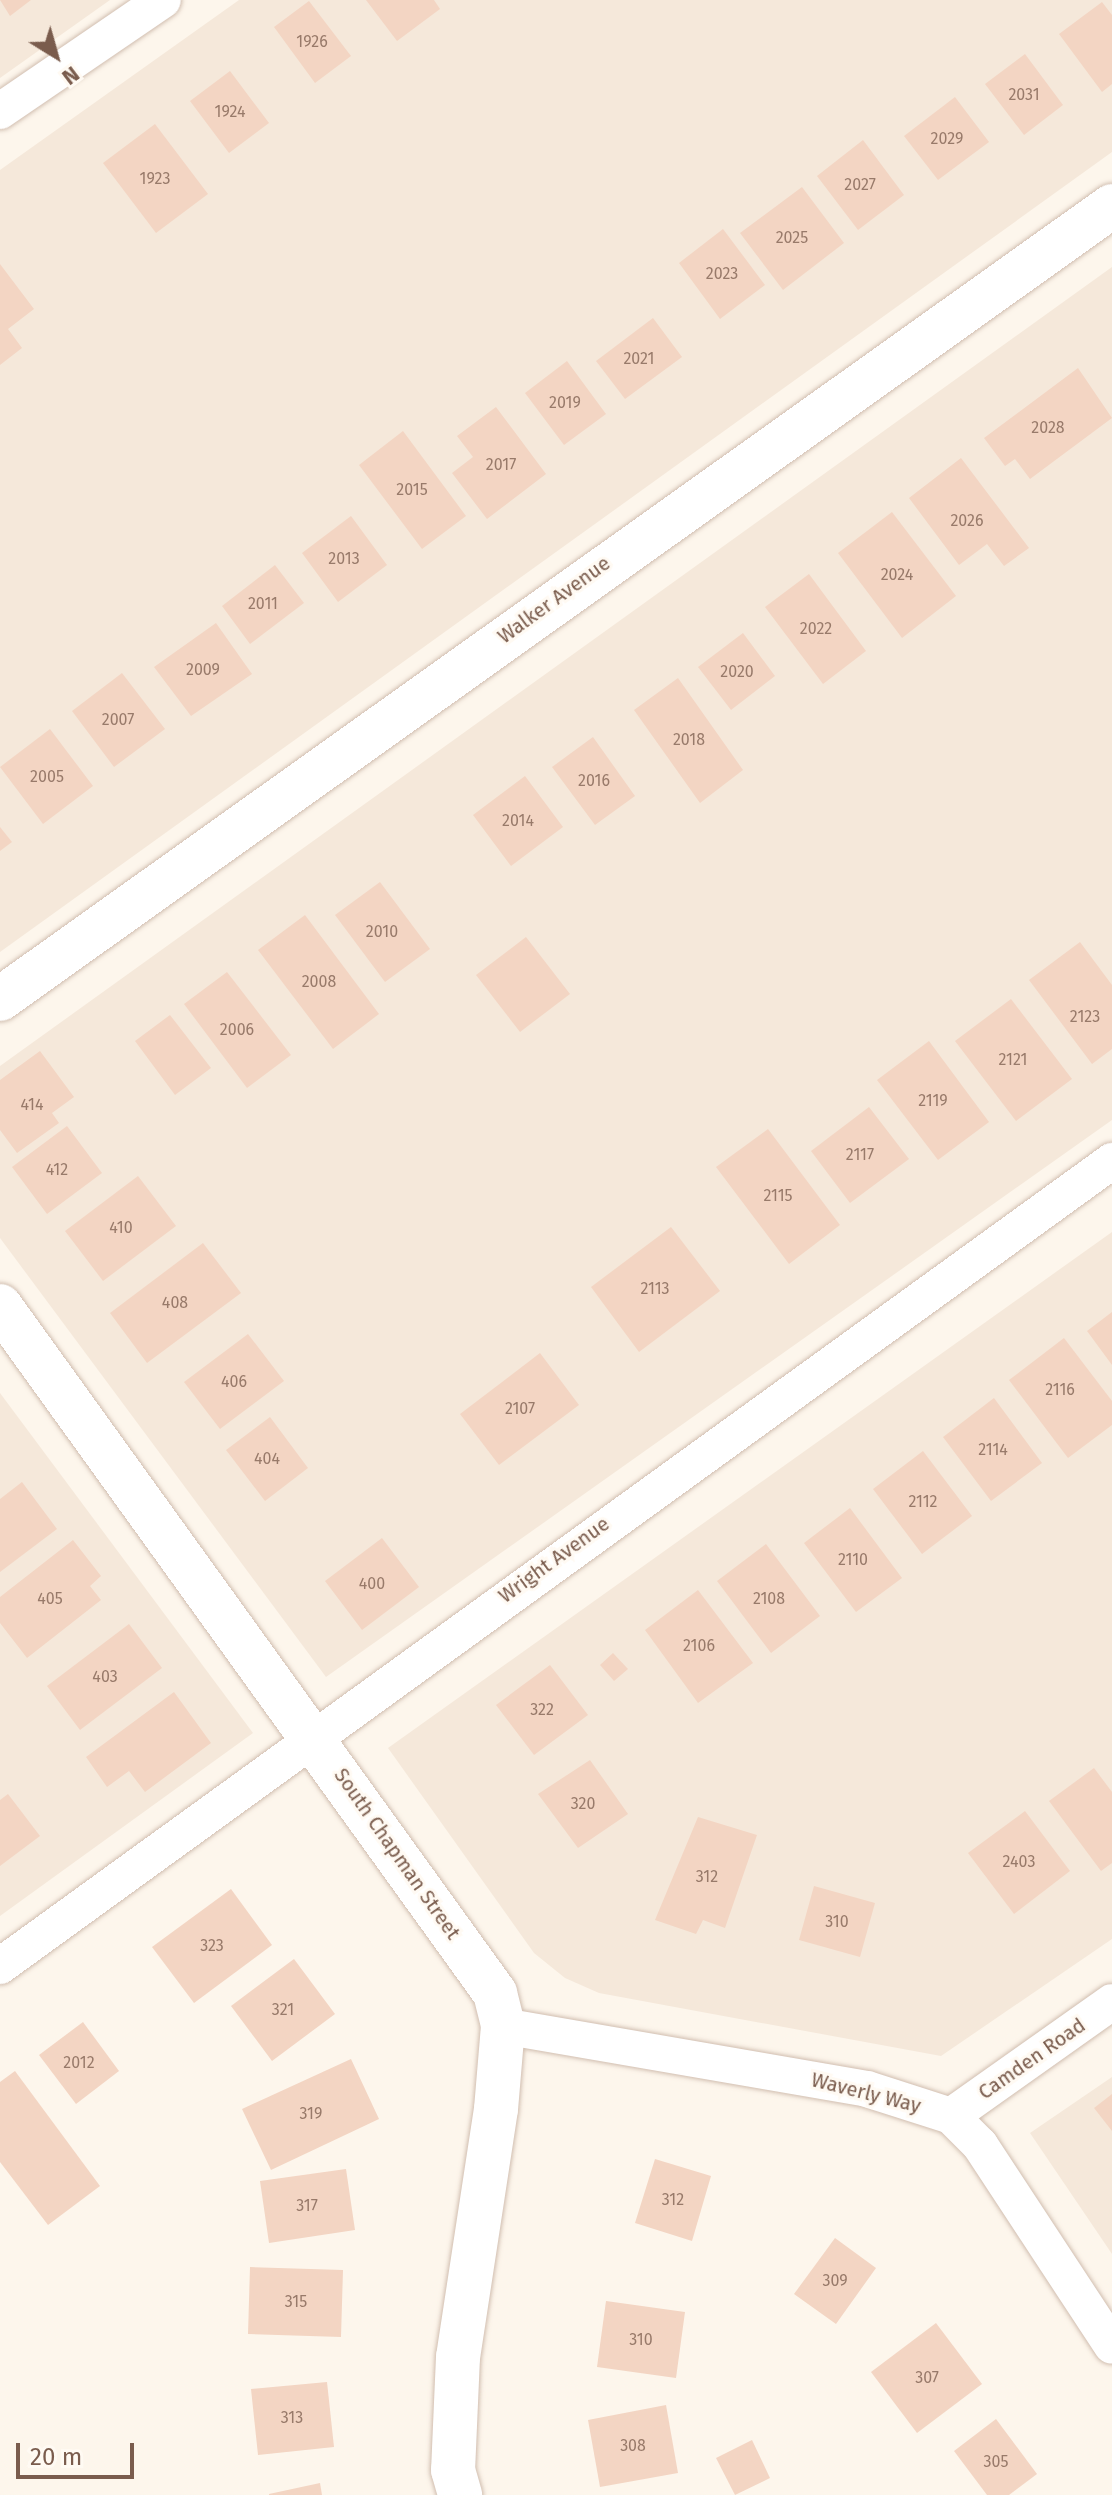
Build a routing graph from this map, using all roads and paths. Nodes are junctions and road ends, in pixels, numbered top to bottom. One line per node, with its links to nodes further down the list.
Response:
1 (163, 0): 2 (street)
2 (0, 111)
3 (1112, 206): 4 (street, Walker Avenue)
4 (0, 999)
5 (1112, 1161): 7 (street, Wright Avenue)
6 (0, 1306): 7 (street, South Chapman Street)
7 (315, 1739): 8 (street, Wright Avenue); 10 (street, South Chapman Street)
8 (0, 1966)
9 (1112, 2002): 11 (street, Camden Road)
10 (503, 2026): 11 (street, Waverly Way); 13 (street, South Chapman Street)
11 (951, 2116): 12 (street, Waverly Way)
12 (1112, 2346)
13 (460, 2495)

